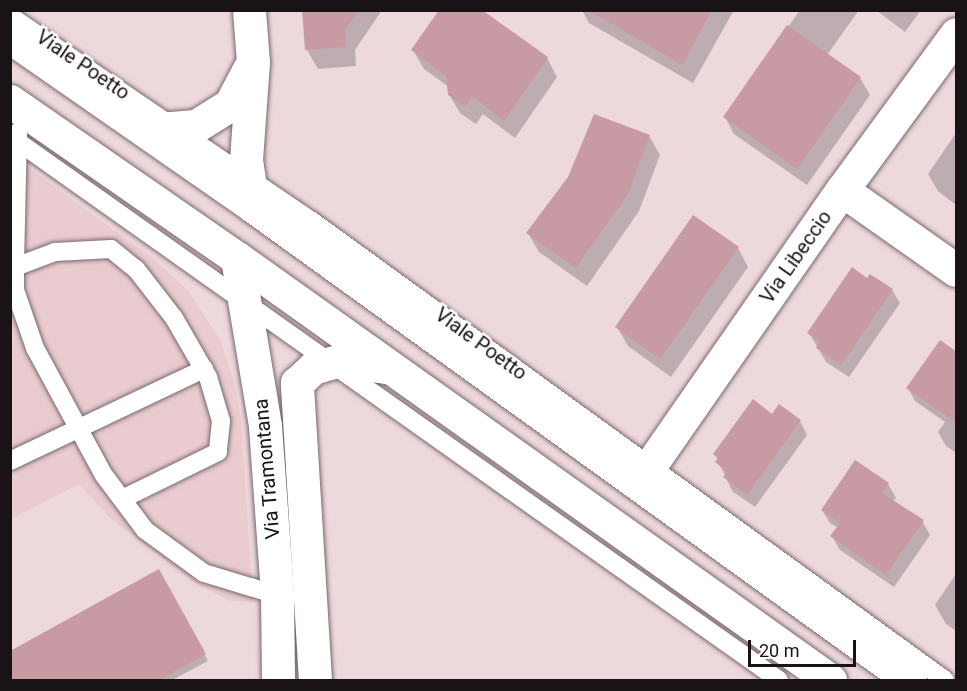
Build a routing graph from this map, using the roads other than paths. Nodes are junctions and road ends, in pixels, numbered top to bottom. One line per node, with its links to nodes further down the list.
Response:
1 (249, 10): 5 (main road)
2 (10, 16): 7 (lane, Viale Poetto)
3 (957, 34): 8 (main road, Via Libeccio)
4 (10, 37): 7 (main road, Viale Poetto)
5 (252, 62): 7 (main road); 9 (main road)
6 (14, 121): 10 (main road); 11 (lane); 13 (lane)
7 (160, 129): 9 (main road, Viale Poetto)
8 (842, 190): 12 (main road); 19 (main road, Via Libeccio)
9 (251, 192): 19 (main road, Viale Poetto)
10 (237, 258): 13 (main road, Via Tramontana); 15 (main road)
11 (13, 268): 16 (lane); 17 (lane)
12 (957, 270)
13 (245, 302): 14 (lane); 21 (main road, Via Tramontana)
14 (330, 363): 15 (main road, Via Tramontana); 23 (main road, Via Tramontana); 24 (lane)
15 (391, 368): 25 (main road)
16 (204, 369): 17 (lane); 20 (lane)
17 (79, 428): 18 (lane); 20 (lane)
18 (10, 461)
19 (644, 475): 26 (main road, Viale Poetto); 27 (lane, Viale Poetto)
20 (122, 499): 21 (lane)
21 (277, 595): 22 (main road, Via Tramontana)
22 (278, 681)
23 (315, 681)
24 (779, 681)
25 (830, 681)
26 (910, 681)
27 (945, 681)

